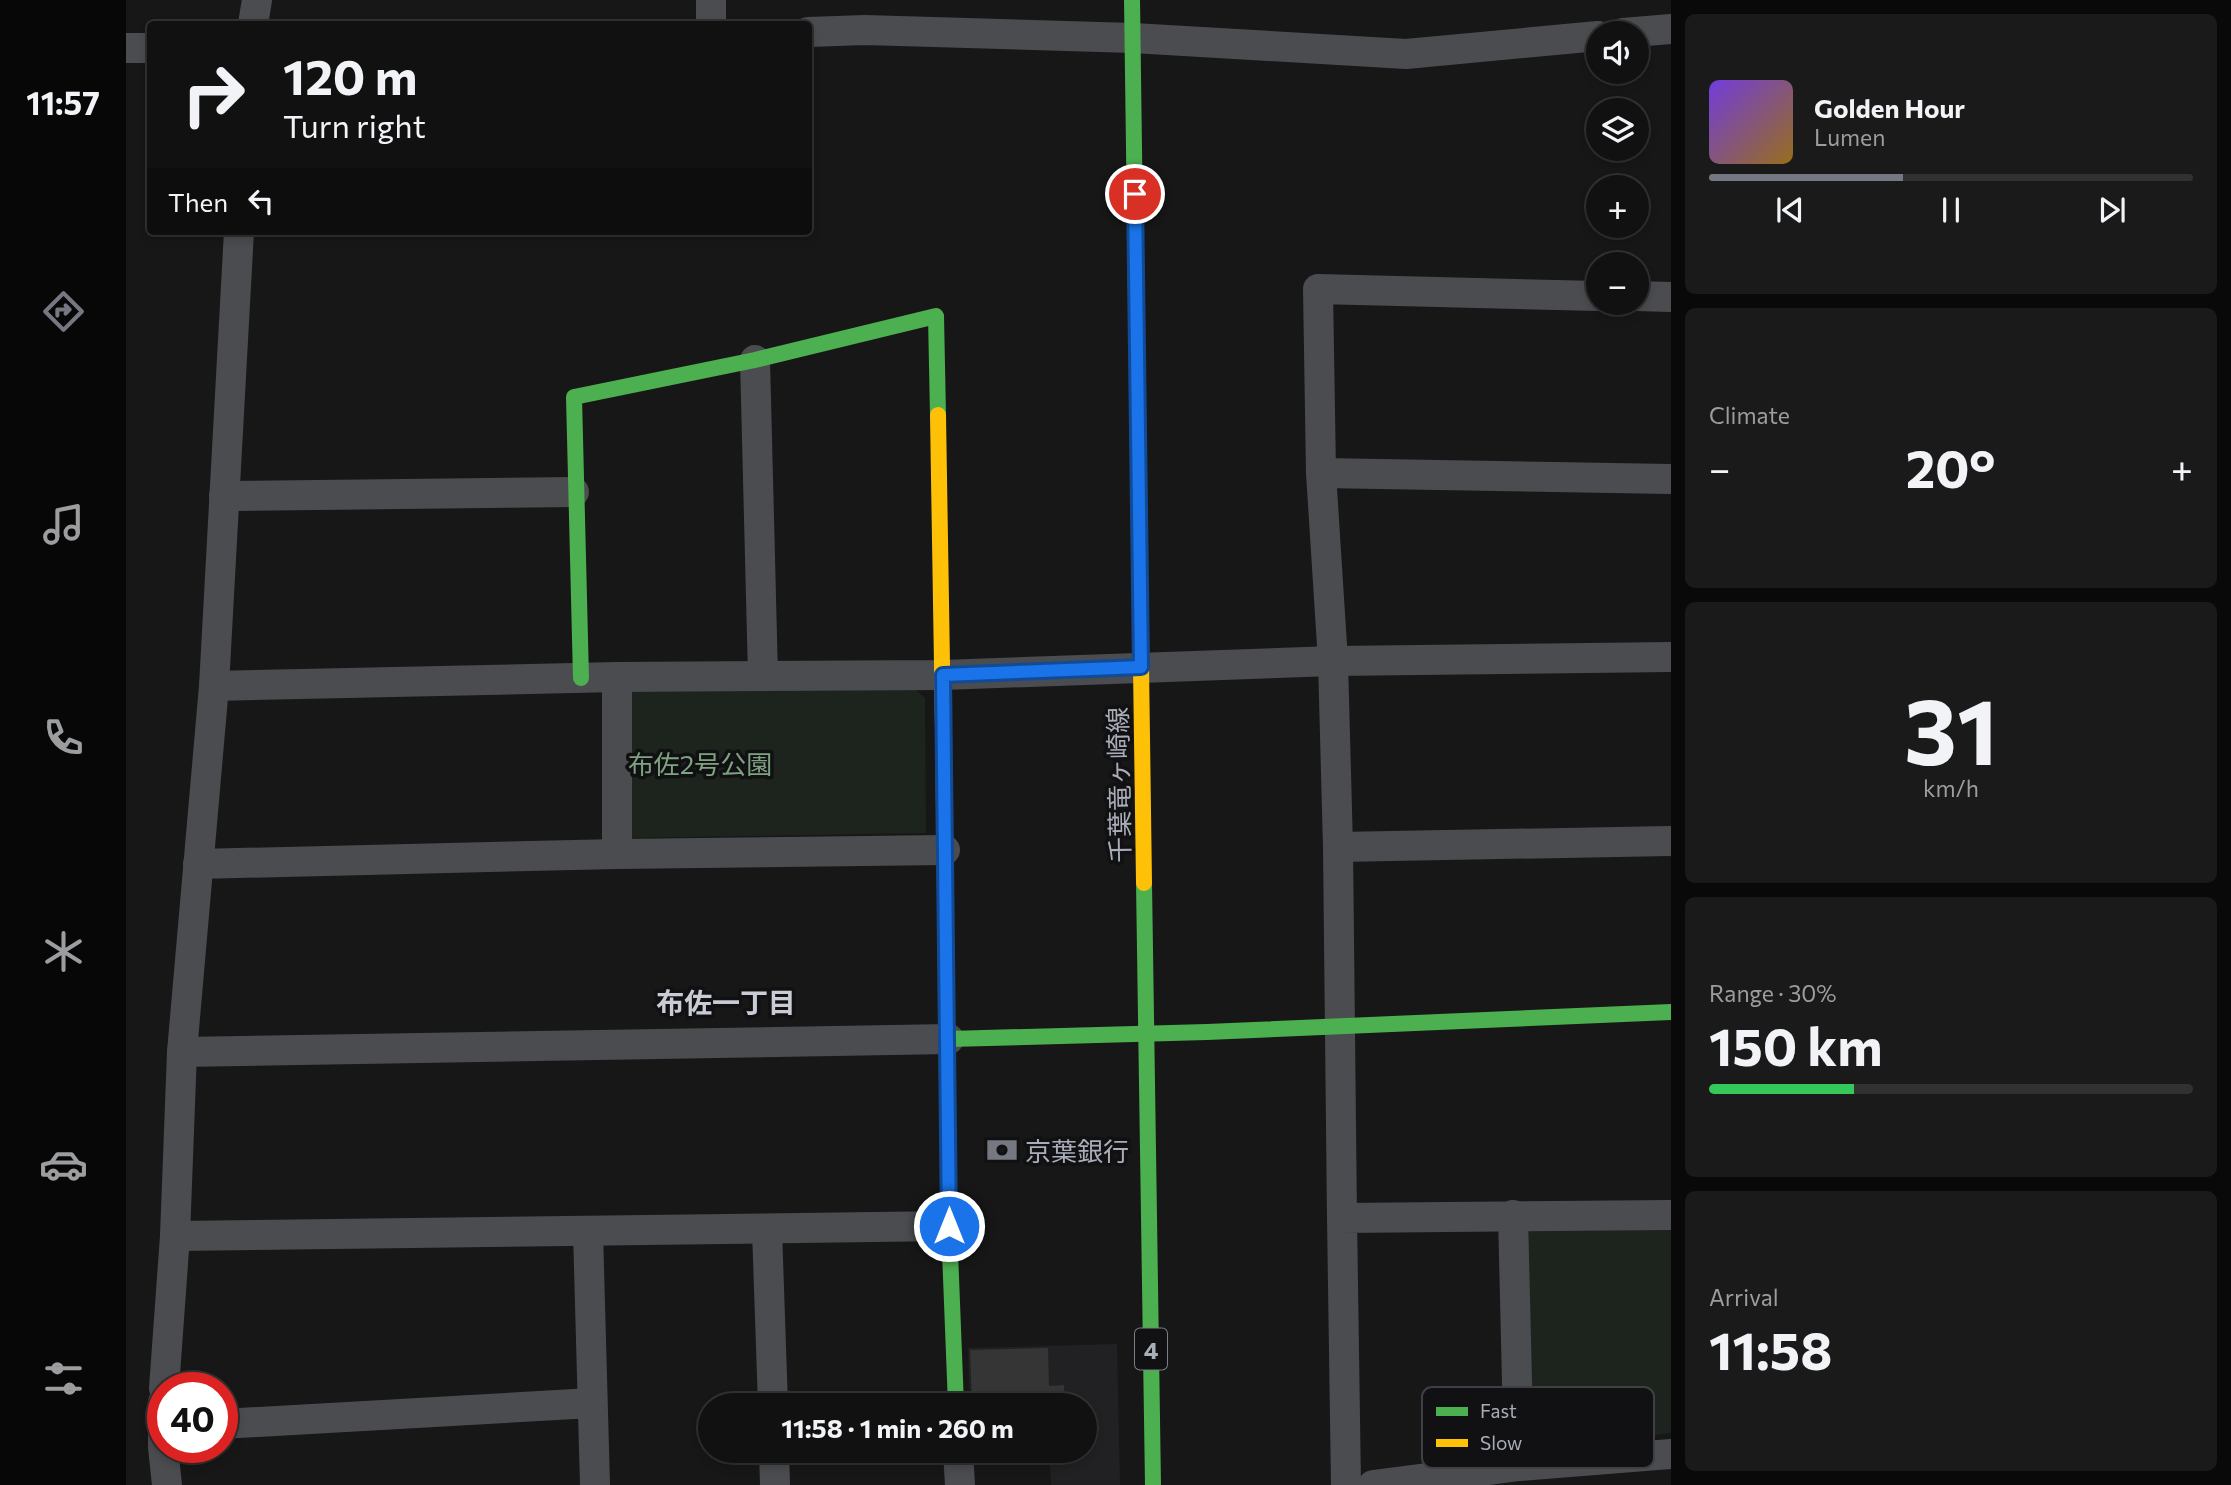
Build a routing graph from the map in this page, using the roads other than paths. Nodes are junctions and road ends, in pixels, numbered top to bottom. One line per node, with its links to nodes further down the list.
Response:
1 (257, 0): 4 (street)
2 (711, 0): 5 (street)
3 (1132, 0): 10 (street, 千葉竜ヶ崎線 / 4)
4 (254, 21)
5 (711, 21)
6 (1671, 29): 7 (street)
7 (1649, 31)
8 (812, 32): 10 (street)
9 (1586, 37): 10 (street)
10 (1133, 38): 24 (street, 千葉竜ヶ崎線 / 4)
11 (126, 48): 12 (street)
12 (147, 48)
13 (239, 235): 21 (street)
14 (1586, 296): 18 (street)
15 (1649, 296): 16 (street)
16 (1671, 297)
17 (755, 360): 20 (street); 25 (street); 26 (street)
18 (1321, 473): 19 (street); 23 (street)
19 (1671, 479)
20 (574, 492): 21 (street); 28 (street)
21 (224, 496): 29 (street)
22 (1671, 657): 23 (street)
23 (1333, 662): 24 (street); 31 (street)
24 (1141, 667): 25 (street); 37 (street, 千葉竜ヶ崎線 / 4)
25 (943, 675): 26 (street); 32 (street)
26 (763, 676): 27 (street)
27 (617, 677): 28 (street); 33 (street)
28 (582, 678): 29 (street)
29 (214, 686): 34 (street)
30 (1671, 841): 31 (street)
31 (1338, 847): 36 (street)
32 (944, 850): 33 (street); 38 (street)
33 (617, 854): 34 (street)
34 (198, 864): 39 (street)
35 (1671, 1012): 36 (street)
36 (1339, 1026): 37 (street); 42 (street)
37 (1145, 1034): 38 (street); 61 (street, 千葉竜ヶ崎線 / 4)
38 (949, 1039): 39 (street); 43 (street)
39 (182, 1052): 46 (street)
40 (1513, 1215): 41 (street); 42 (street); 48 (street)
41 (1671, 1215)
42 (1342, 1218): 62 (street)
43 (949, 1226): 44 (street); 50 (street)
44 (767, 1230): 45 (street); 49 (street)
45 (588, 1231): 46 (street); 51 (street)
46 (175, 1236): 47 (street)
47 (165, 1372)
48 (1517, 1387)
49 (773, 1393)
50 (956, 1393)
51 (592, 1403): 52 (street); 58 (street)
52 (238, 1423)
53 (165, 1463): 57 (street)
54 (774, 1463): 59 (street)
55 (959, 1463): 60 (street)
56 (1504, 1468): 63 (street)
57 (167, 1485)
58 (594, 1485)
59 (775, 1485)
60 (960, 1485)
61 (1153, 1485)
62 (1346, 1485)
63 (1373, 1485)

